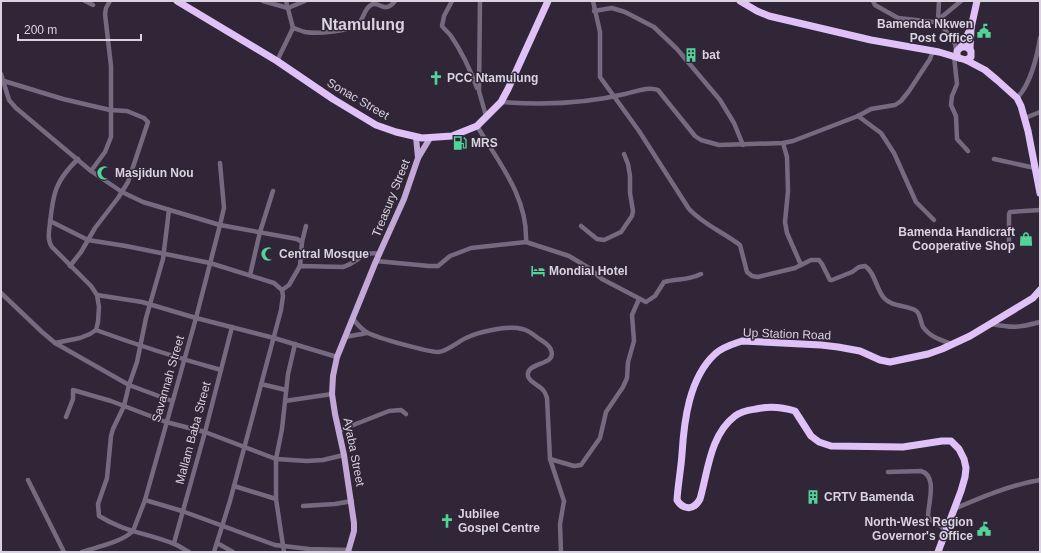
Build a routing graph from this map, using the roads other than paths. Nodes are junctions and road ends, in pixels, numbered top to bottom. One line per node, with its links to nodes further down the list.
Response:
1 (85, 1): 17 (street)
2 (110, 1): 36 (street)
3 (177, 1): 28 (highway, Sonac Street)
4 (263, 1): 18 (street)
5 (286, 1): 18 (street)
6 (305, 1): 18 (street)
7 (396, 1): 21 (street)
8 (452, 1): 32 (street)
9 (480, 1): 32 (street)
10 (548, 1): 35 (highway, Sonac Street)
11 (593, 1): 19 (street)
12 (740, 1): 26 (highway)
13 (873, 1): 20 (street)
14 (939, 1): 20 (street)
15 (961, 1): 20 (street)
16 (977, 1): 22 (highway)
17 (93, 5)
18 (288, 8): 21 (street)
19 (594, 11): 33 (street); 45 (street)
20 (938, 20): 24 (street)
21 (293, 28): 28 (street)
22 (971, 28): 24 (highway); 25 (highway)
23 (1040, 38): 34 (street)
24 (959, 48): 25 (highway); 26 (highway); 27 (highway)
25 (970, 50): 27 (highway); 29 (highway)
26 (936, 51): 27 (highway); 39 (street)
27 (960, 58): 29 (highway); 46 (street)
28 (277, 60): 42 (highway, Sonac Street)
29 (985, 70): 34 (highway)
30 (1, 74): 31 (street)
31 (4, 81): 36 (street); 50 (street)
32 (478, 91): 38 (street)
33 (615, 97): 35 (street); 45 (street); 73 (street)
34 (1017, 98): 40 (highway)
35 (501, 102): 38 (highway, Sonac Street)
36 (110, 110): 53 (street); 55 (street)
37 (1040, 112): 40 (street)
38 (486, 116): 41 (highway, Sonac Street)
39 (858, 116): 44 (street); 59 (street)
40 (1025, 118): 52 (highway)
41 (476, 126): 43 (highway, Sonac Street); 67 (street)
42 (416, 137): 43 (highway, Sonac Street); 48 (main road, Treasury Street)
43 (430, 138): 48 (main road, Treasury Street)
44 (783, 143): 45 (street); 73 (street)
45 (743, 145)
46 (968, 151)
47 (624, 154): 63 (street)
48 (418, 158): 70 (main road, Treasury Street)
49 (994, 159): 52 (street)
50 (78, 160): 53 (street); 60 (street)
51 (220, 163): 61 (street, Savannah Street)
52 (1035, 168): 56 (highway)
53 (91, 171): 55 (street)
54 (273, 191): 64 (street)
55 (122, 192): 57 (street); 65 (street)
56 (1040, 192)
57 (169, 210): 61 (street); 69 (street)
58 (1040, 210): 68 (street)
59 (934, 220)
60 (50, 221): 65 (street); 74 (street)
61 (220, 225): 64 (street); 72 (street, Savannah Street)
62 (306, 226): 66 (street)
63 (582, 226)
64 (260, 232): 66 (street); 77 (street)
65 (88, 240): 69 (street); 74 (street)
66 (302, 242): 75 (street)
67 (526, 242): 71 (street); 82 (street)
68 (1009, 246)
69 (164, 254): 72 (street); 83 (street)
70 (380, 254): 71 (main road, Treasury Street); 75 (street)
71 (376, 261): 85 (main road, Treasury Street)
72 (210, 263): 77 (street); 84 (street, Savannah Street)
73 (801, 265): 95 (street)
74 (70, 266): 81 (street)
75 (300, 266): 78 (street)
76 (701, 274): 82 (street)
77 (250, 275): 78 (street)
78 (282, 290): 92 (street)
79 (1040, 290): 87 (highway, Up Station Road)
80 (1, 293): 93 (street)
81 (97, 295): 83 (street); 89 (street)
82 (639, 299): 115 (street)
83 (150, 305): 84 (street); 96 (street)
84 (196, 318): 88 (street); 98 (street, Savannah Street)
85 (353, 319): 90 (street); 91 (main road, Treasury Street)
86 (1040, 322): 87 (street)
87 (991, 324): 95 (highway, Up Station Road)
88 (232, 327): 92 (street); 99 (street, Mallam Baba Street)
89 (96, 330): 93 (street); 96 (street)
90 (367, 333): 91 (street); 115 (street)
91 (345, 337): 97 (main road, Treasury Street)
92 (274, 338): 94 (street); 100 (street)
93 (55, 343): 101 (street)
94 (295, 344): 97 (street); 102 (street)
95 (953, 344): 124 (highway, Up Station Road)
96 (140, 346): 98 (street); 101 (street)
97 (337, 357): 103 (main road, Ayaba Street)
98 (183, 360): 99 (street); 104 (street, Savannah Street)
99 (221, 370): 111 (street, Mallam Baba Street)
100 (261, 384): 102 (street); 112 (street)
101 (129, 385): 104 (street); 106 (street)
102 (286, 390): 105 (street)
103 (332, 394): 105 (street); 110 (main road, Ayaba Street)
104 (172, 401): 109 (street, Savannah Street)
105 (285, 401): 114 (street)
106 (124, 406): 108 (street); 109 (street); 128 (street)
107 (406, 414): 110 (street)
108 (66, 417)
109 (166, 422): 111 (street); 121 (street, Savannah Street)
110 (338, 431): 113 (main road, Ayaba Street)
111 (205, 432): 112 (street); 125 (street, Mallam Baba Street)
112 (244, 447): 114 (street); 119 (street)
113 (344, 455): 114 (street); 122 (main road, Ayaba Street)
114 (276, 459): 120 (street)
115 (550, 460): 139 (street)
116 (888, 472): 127 (street)
117 (28, 480): 134 (street)
118 (1040, 480): 124 (street)
119 (234, 486): 120 (street); 126 (street)
120 (276, 499): 132 (street)
121 (145, 500): 125 (street); 128 (street, Savannah Street)
122 (352, 501): 123 (street); 133 (main road, Ayaba Street)
123 (303, 506)
124 (954, 509): 127 (highway, Up Station Road)
125 (182, 511): 126 (street); 129 (street, Mallam Baba Street)
126 (222, 526): 130 (street); 132 (street)
127 (946, 530): 140 (highway, Up Station Road)
128 (133, 532): 129 (street); 135 (street)
129 (174, 543): 131 (street)
130 (217, 543): 137 (street); 138 (street)
131 (178, 550): 136 (street)
132 (284, 550): 133 (street)
133 (348, 551)
134 (64, 552)
135 (82, 552)
136 (189, 552)
137 (214, 552)
138 (233, 552)
139 (561, 552)
140 (938, 552)

